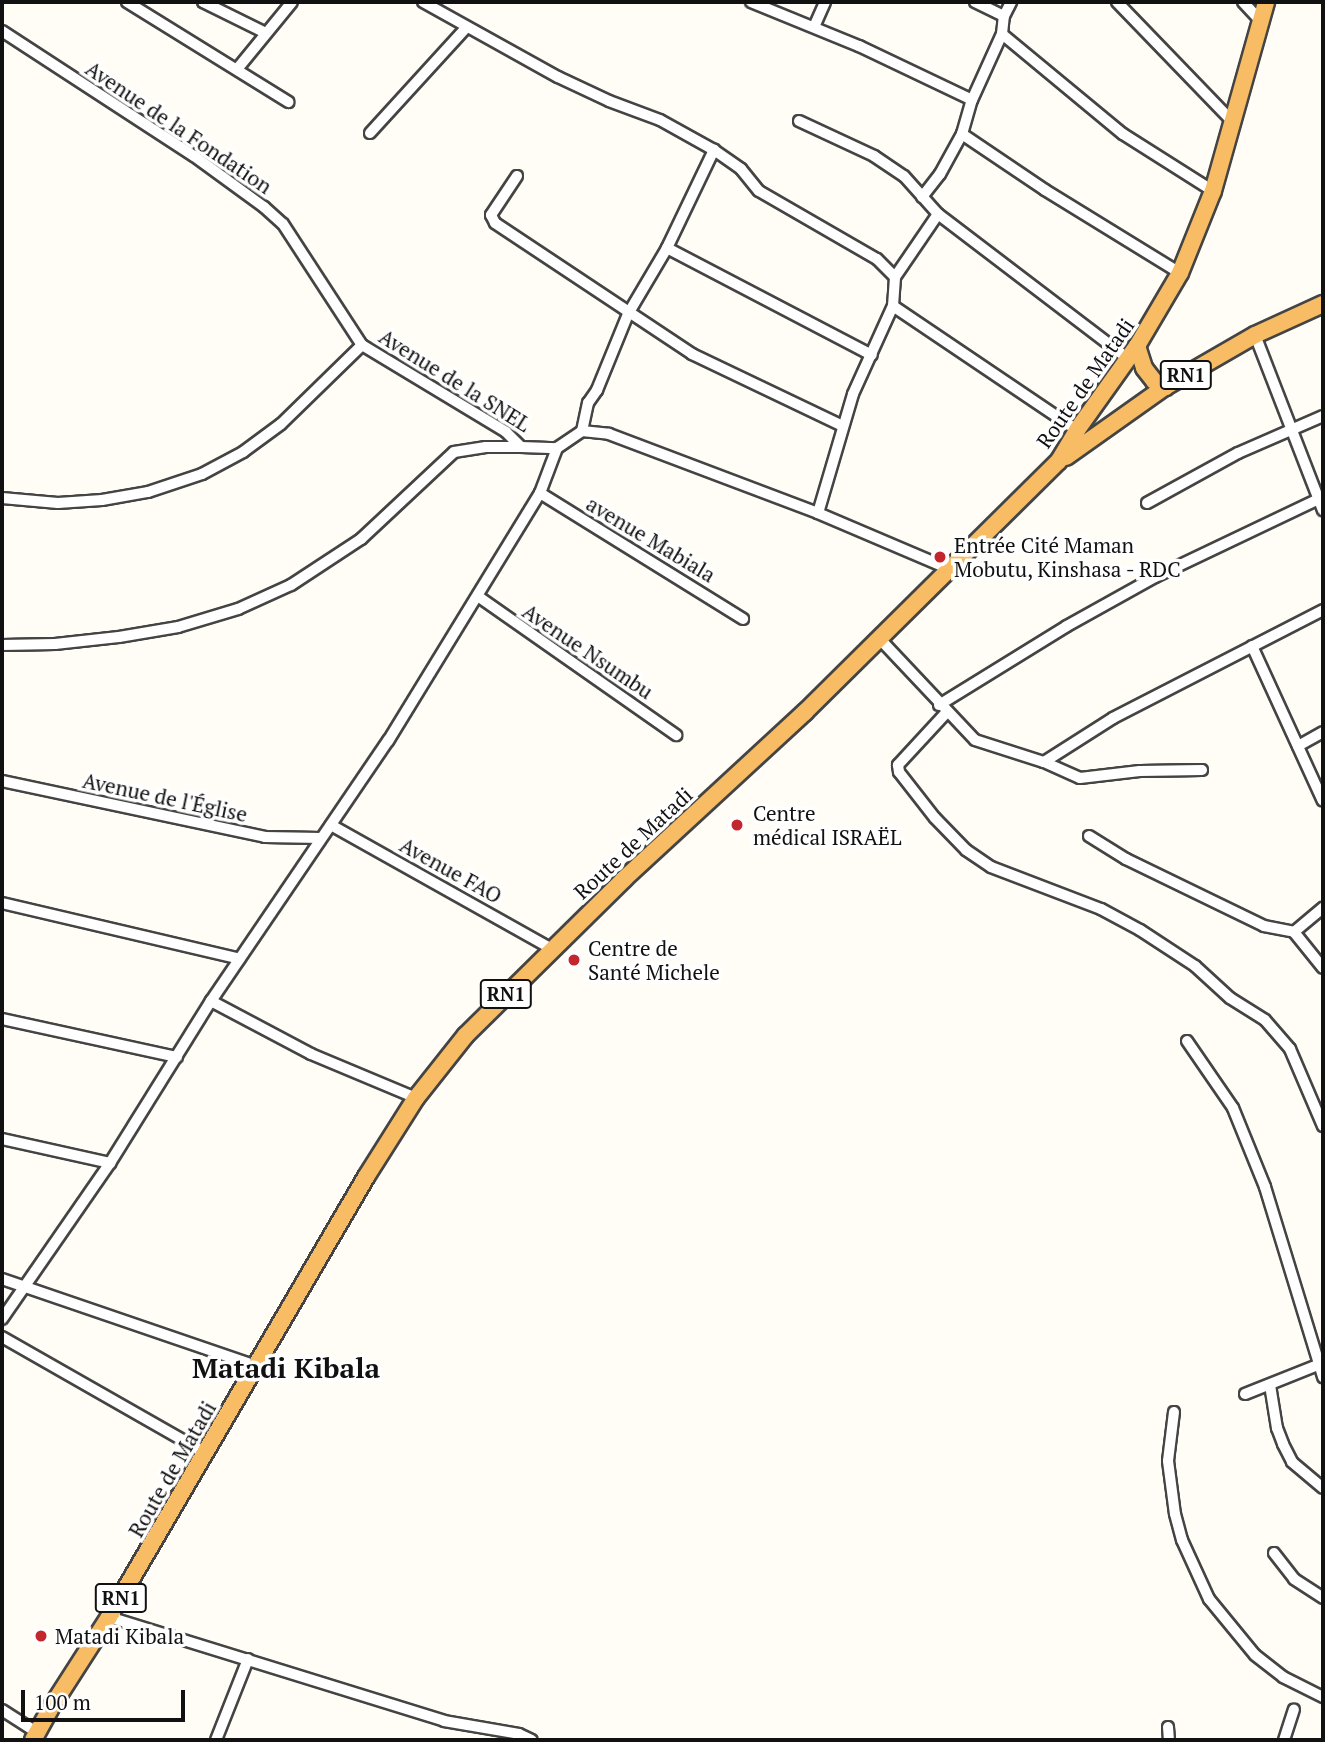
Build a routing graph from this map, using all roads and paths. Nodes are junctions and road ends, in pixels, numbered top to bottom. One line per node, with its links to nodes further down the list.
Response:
1 (127, 2): 19 (street)
2 (203, 2): 17 (street)
3 (292, 2): 17 (street)
4 (423, 2): 15 (street)
5 (751, 2): 14 (street)
6 (825, 2): 14 (street)
7 (975, 2): 12 (street)
8 (1011, 2): 12 (street)
9 (1117, 2): 23 (street)
10 (1243, 2): 13 (street)
11 (1266, 2): 13 (highway, Route de Matadi)
12 (1004, 16): 18 (street)
13 (1261, 21): 23 (highway, Route de Matadi)
14 (814, 27): 20 (street)
15 (466, 28): 24 (street); 26 (street)
16 (2, 31): 38 (street, Avenue de la Fondation)
17 (266, 33): 19 (street)
18 (1002, 34): 20 (street); 28 (street)
19 (238, 68): 21 (street)
20 (972, 100): 25 (street)
21 (288, 102)
22 (799, 121): 29 (street)
23 (1234, 124): 28 (highway, Route de Matadi)
24 (370, 133)
25 (962, 134): 29 (street); 32 (street)
26 (714, 150): 31 (street); 33 (street)
27 (517, 176): 36 (street)
28 (1213, 191): 32 (highway, Route de Matadi)
29 (922, 198): 30 (street)
30 (938, 214): 33 (street); 39 (street)
31 (667, 248): 36 (street); 40 (street)
32 (1180, 273): 39 (highway, Route de Matadi)
33 (895, 277): 35 (street)
34 (1323, 304): 37 (highway, RN1)
35 (893, 306): 40 (street); 44 (street)
36 (628, 314): 43 (street); 46 (street)
37 (1255, 335): 41 (highway, RN1); 45 (street)
38 (362, 345): 47 (street, Avenue de la SNEL); 51 (street, Avenue de la SNEL)
39 (1132, 353): 41 (highway); 44 (highway, Route de Matadi)
40 (872, 355): 43 (street)
41 (1165, 387): 49 (highway, RN1)
42 (1323, 416): 45 (street)
43 (843, 426): 55 (street)
44 (1077, 430): 49 (highway, Route de Matadi)
45 (1292, 430): 52 (street); 53 (street)
46 (582, 432): 48 (street); 55 (street)
47 (522, 447): 48 (street, Avenue de la SNEL); 61 (street)
48 (558, 448): 50 (street)
49 (1058, 462): 56 (highway, Route de Matadi / RN1)
50 (540, 493): 57 (street); 59 (street, avenue Mabiala)
51 (2, 498)
52 (1321, 498): 54 (street); 63 (street)
53 (1147, 503)
54 (1323, 510)
55 (818, 513): 56 (street)
56 (949, 569): 60 (highway, Route de Matadi / RN1)
57 (479, 597): 65 (street, Avenue Nsumbu); 71 (street)
58 (1323, 610): 62 (street)
59 (743, 619)
60 (878, 637): 63 (street); 77 (highway, Route de Matadi / RN1)
61 (2, 645)
62 (1252, 646): 66 (street); 67 (street)
63 (943, 709): 67 (street); 85 (street)
64 (1323, 732): 66 (street)
65 (676, 735)
66 (1298, 746): 70 (street)
67 (1044, 762): 68 (street)
68 (1202, 770)
69 (2, 781): 73 (street, Avenue de l'Église)
70 (1323, 801)
71 (331, 825): 73 (street); 77 (street, Avenue FAO)
72 (1089, 836): 76 (street)
73 (321, 838): 78 (street)
74 (2, 902): 78 (street)
75 (1323, 908): 76 (street)
76 (1294, 932): 79 (street)
77 (552, 949): 84 (highway, Route de Matadi / RN1)
78 (240, 959): 80 (street)
79 (1323, 968)
80 (211, 1001): 83 (street); 84 (street)
81 (2, 1019): 83 (street)
82 (1187, 1041): 92 (street)
83 (177, 1056): 87 (street)
84 (416, 1098): 93 (highway, Route de Matadi / RN1)
85 (1323, 1126)
86 (2, 1139): 87 (street)
87 (110, 1163): 89 (street)
88 (2, 1279): 89 (street)
89 (25, 1287): 90 (street); 93 (street)
90 (2, 1319)
91 (2, 1337): 98 (street)
92 (1320, 1364): 94 (street); 95 (street)
93 (256, 1366): 98 (highway, Route de Matadi / RN1)
94 (1323, 1377)
95 (1270, 1385): 96 (street); 99 (street)
96 (1245, 1394)
97 (1174, 1412): 104 (street)
98 (205, 1453): 102 (highway, Route de Matadi / RN1)
99 (1323, 1488)
100 (1274, 1553): 101 (street)
101 (1323, 1598)
102 (109, 1617): 103 (street); 108 (highway, Route de Matadi / RN1)
103 (248, 1659): 109 (street); 110 (street)
104 (1323, 1696)
105 (2, 1710): 108 (street)
106 (1294, 1710): 112 (street)
107 (1168, 1727): 111 (street)
108 (36, 1737)
109 (216, 1740)
110 (532, 1740)
111 (1169, 1740)
112 (1284, 1740)

